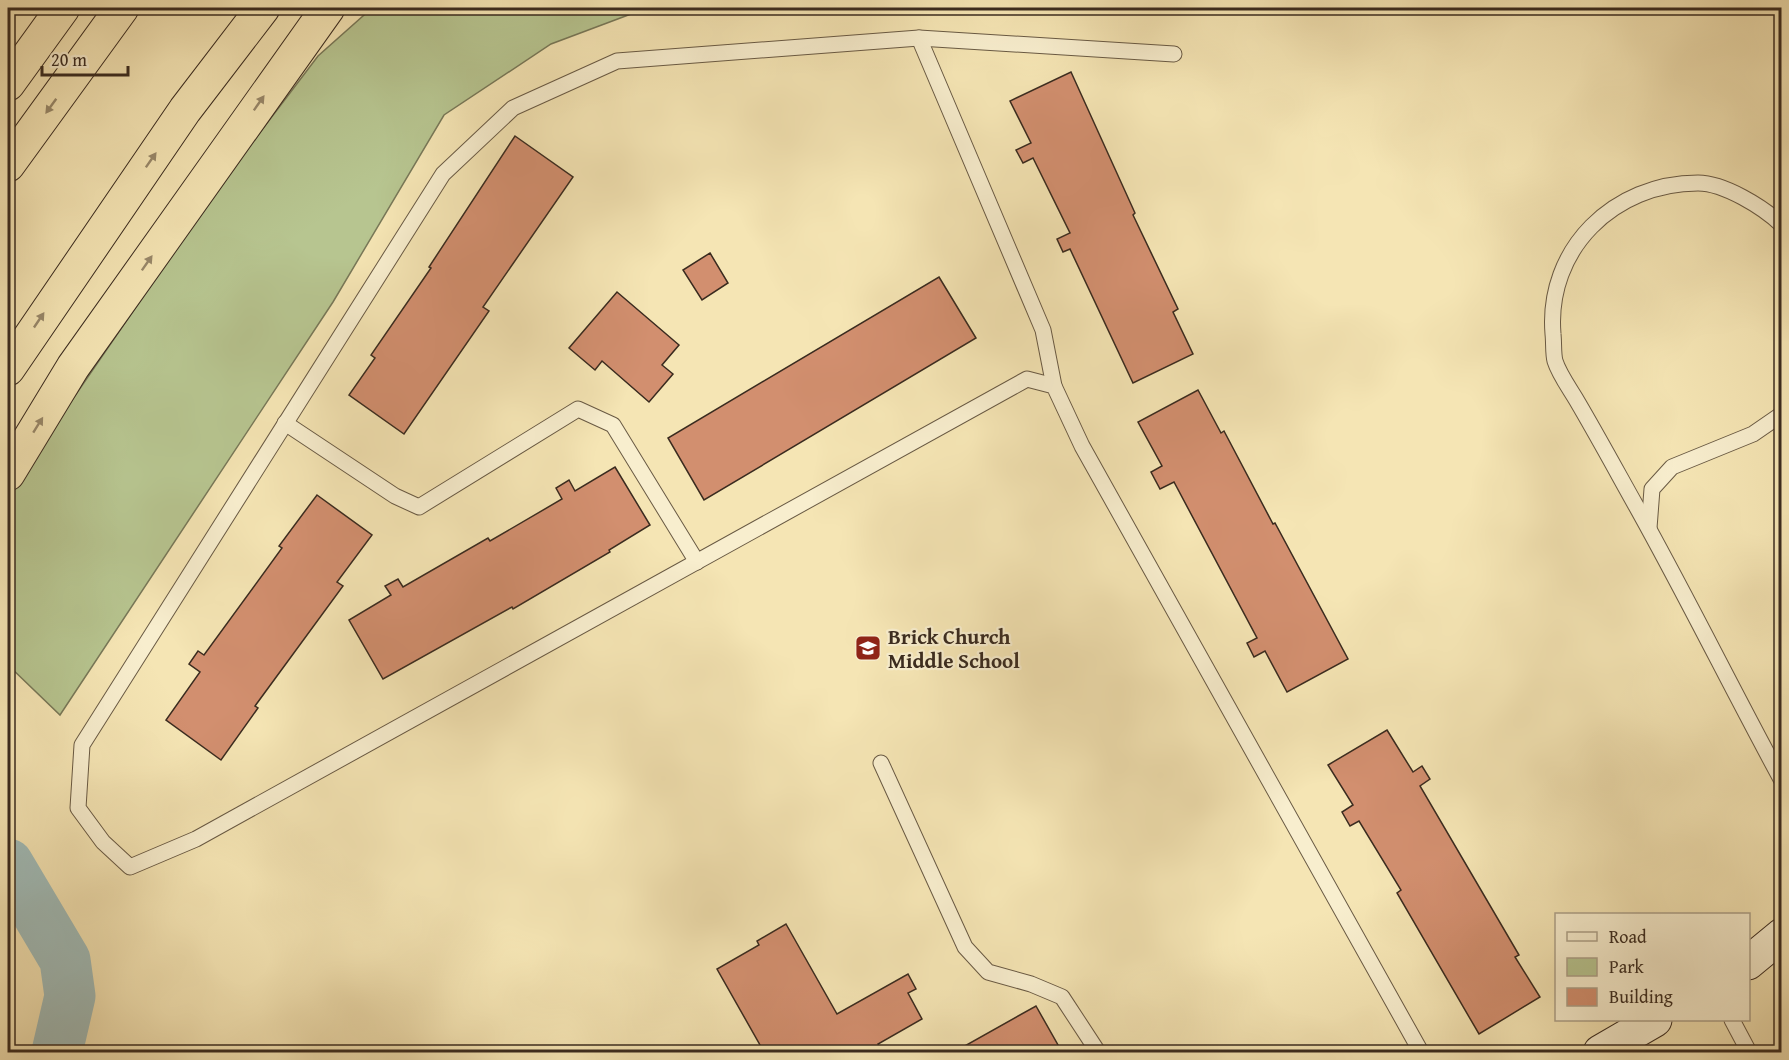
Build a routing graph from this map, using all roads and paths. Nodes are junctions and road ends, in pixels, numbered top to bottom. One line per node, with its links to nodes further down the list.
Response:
1 (63, 8): 9 (highway)
2 (122, 8): 10 (highway, one-way to 10)
3 (264, 8): 12 (highway, one-way to 3)
4 (328, 8): 7 (highway)
5 (349, 8): 7 (highway)
6 (919, 38): 8 (lane); 13 (lane); 15 (lane)
7 (302, 41): 16 (highway, one-way to 7)
8 (1174, 54)
9 (8, 84)
10 (8, 165)
11 (1782, 225): 17 (lane)
12 (8, 369)
13 (1054, 386): 18 (lane); 26 (lane)
14 (1782, 414): 17 (lane)
15 (285, 423): 18 (lane); 18 (lane)
16 (8, 474)
17 (1649, 528): 20 (lane)
18 (697, 562)
19 (881, 763): 25 (lane)
20 (1782, 782)
21 (1782, 935): 22 (main road)
22 (1762, 958)
23 (1652, 1021): 27 (main road)
24 (1733, 1021): 28 (lane)
25 (1098, 1053)
26 (1421, 1053)
27 (1600, 1053)
28 (1749, 1053)

